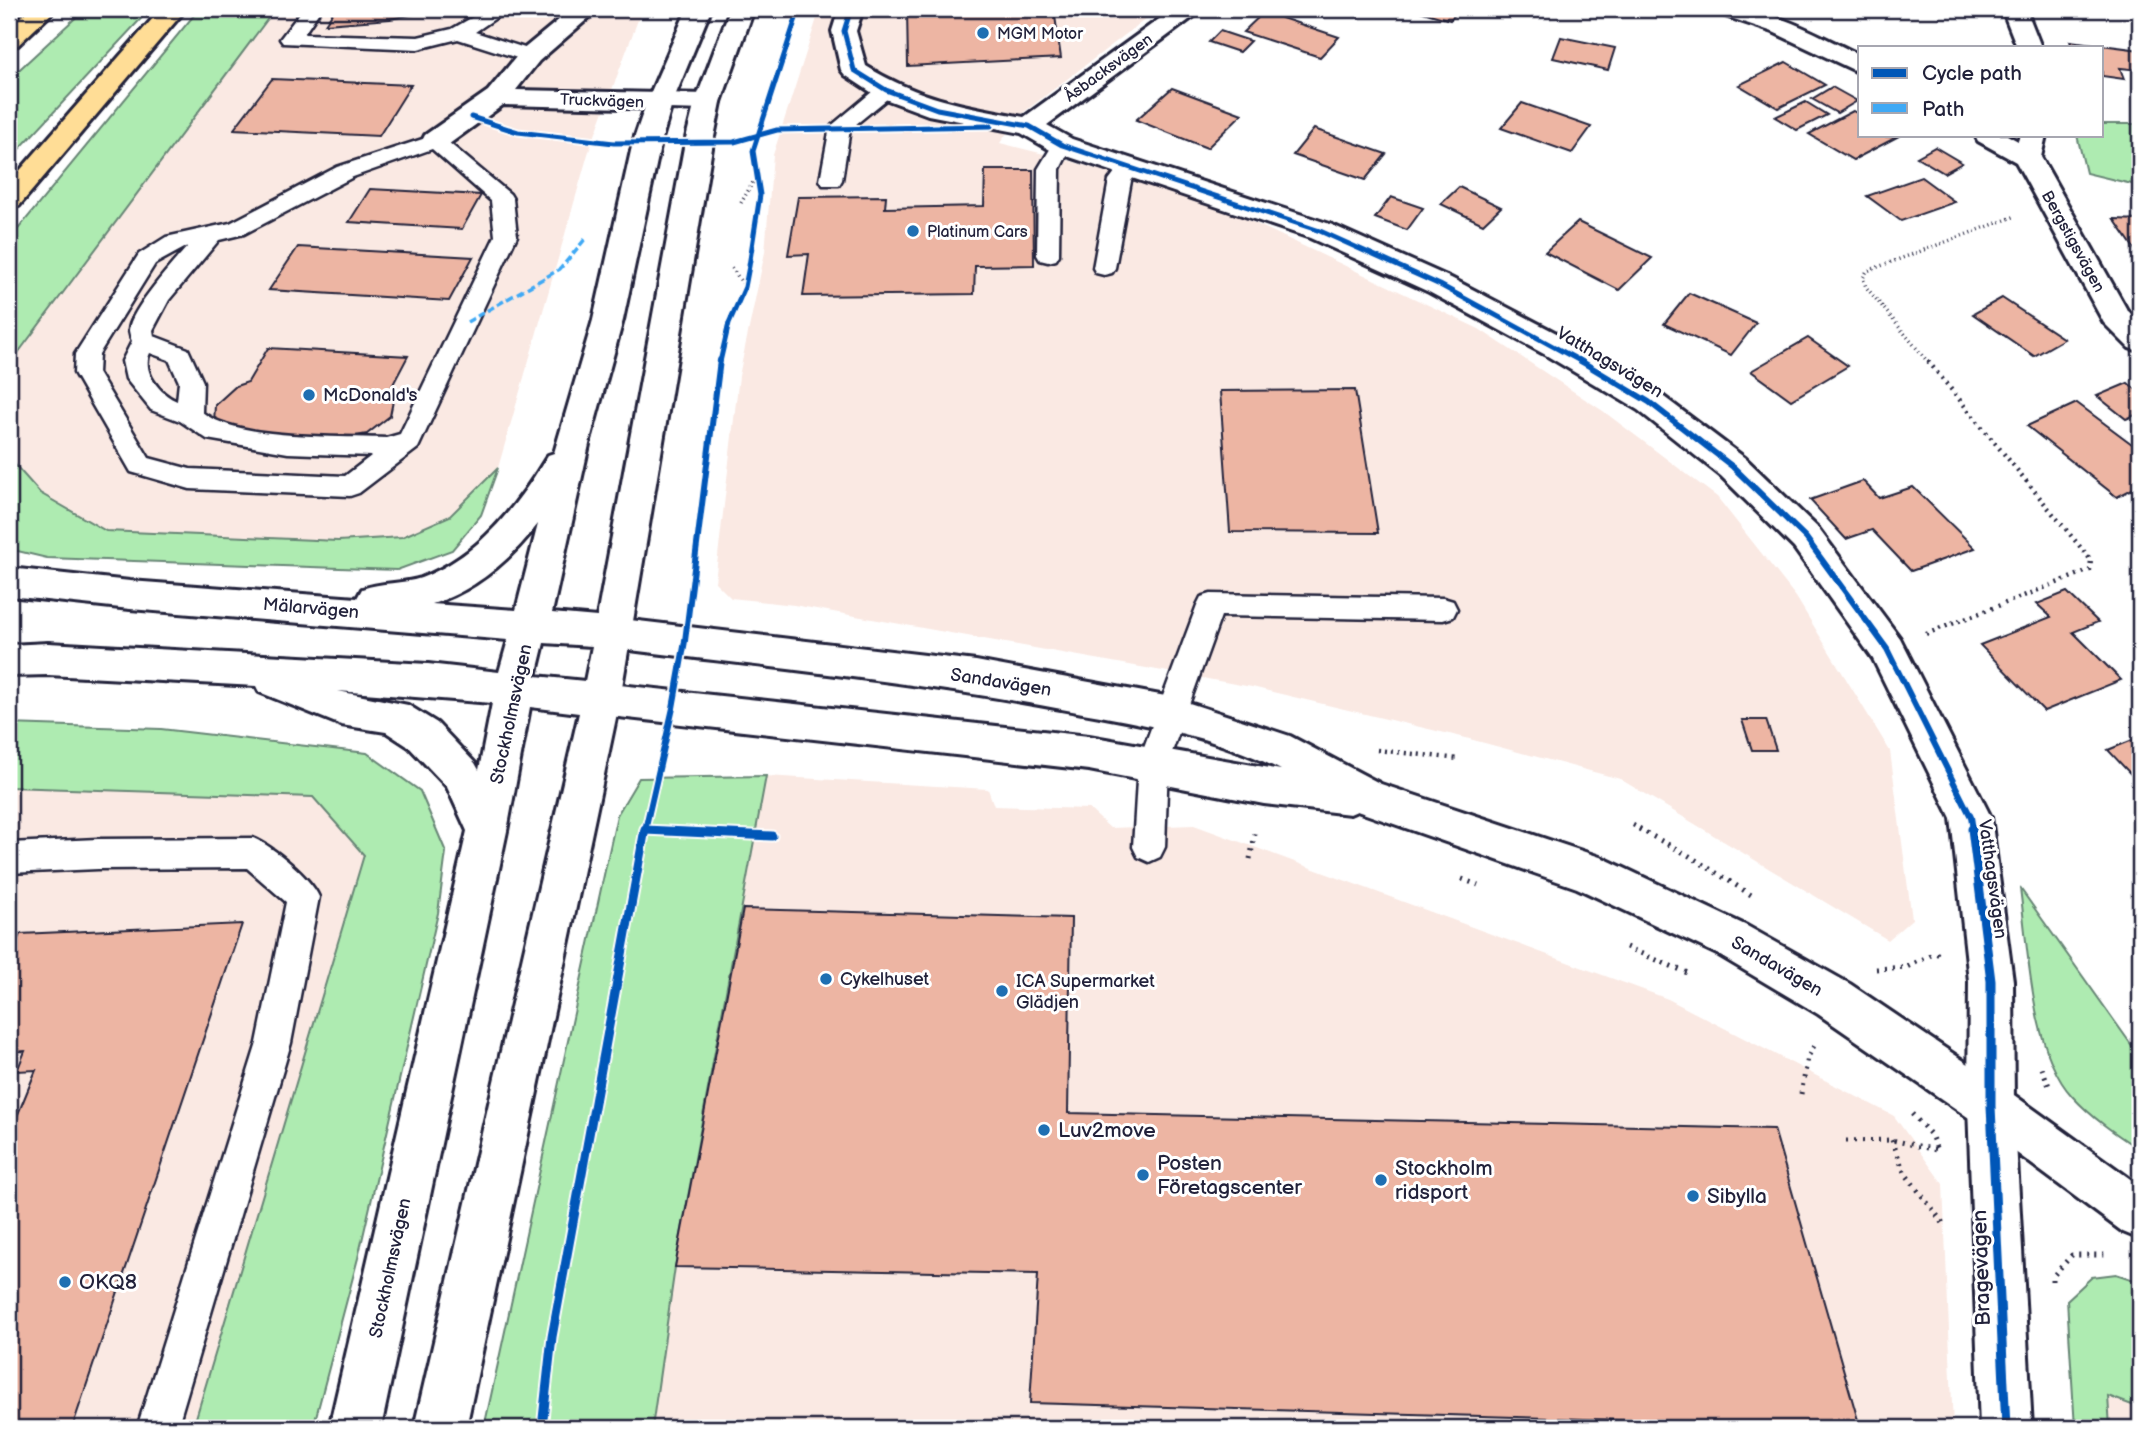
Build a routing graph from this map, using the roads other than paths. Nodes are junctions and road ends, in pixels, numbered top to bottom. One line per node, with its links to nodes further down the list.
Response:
1 (44, 9): 13 (highway)
2 (174, 9): 28 (highway)
3 (312, 9): 12 (lane)
4 (500, 9): 12 (lane)
5 (587, 9): 15 (street)
6 (699, 9): 19 (street, Stockholmsvägen)
7 (743, 9): 20 (street)
8 (851, 9): 17 (street, Vatthagsvägen)
9 (1188, 9): 21 (street, Åsbacksvägen)
10 (1728, 9): 16 (street)
11 (2014, 9): 14 (street)
12 (459, 33): 15 (lane)
13 (9, 40)
14 (2029, 46)
15 (530, 56): 18 (street)
16 (1858, 64)
17 (886, 90): 21 (street, Vatthagsvägen); 27 (lane)
18 (497, 97): 19 (street, Truckvägen); 23 (street)
19 (660, 101): 20 (street, Truckvägen); 35 (street, Stockholmsvägen)
20 (708, 102): 41 (street)
21 (1029, 126): 24 (street, Vatthagsvägen)
22 (1992, 136): 25 (street)
23 (435, 141): 29 (lane); 36 (lane)
24 (1062, 145): 26 (street, Vatthagsvägen); 30 (lane)
25 (2030, 146): 32 (street, Bergstigsvägen)
26 (1130, 168): 31 (lane); 52 (street, Vatthagsvägen)
27 (831, 180)
28 (9, 200)
29 (213, 233): 33 (lane); 36 (lane)
30 (1048, 255)
31 (1104, 268)
32 (2140, 340)
33 (144, 341): 34 (lane); 34 (lane)
34 (189, 415): 36 (lane)
35 (574, 440): 38 (street); 40 (street, Stockholmsvägen)
36 (409, 441)
37 (9, 582): 38 (street, Mälarvägen)
38 (229, 601): 40 (street, Mälarvägen)
39 (1443, 609): 46 (lane)
40 (530, 627): 41 (street, Mälarvägen); 44 (street, Stockholmsvägen)
41 (613, 633): 45 (street); 46 (street, Sandavägen)
42 (9, 660): 43 (street)
43 (245, 670): 44 (street); 49 (street)
44 (514, 688): 45 (street); 49 (street, Stockholmsvägen)
45 (601, 699): 47 (street, Sandavägen); 56 (street)
46 (1171, 713): 47 (lane); 48 (street, Sandavägen)
47 (1153, 763): 48 (street, Sandavägen); 50 (lane)
48 (1370, 798): 52 (street, Sandavägen)
49 (487, 831): 55 (street, Stockholmsvägen)
50 (1149, 847)
51 (9, 858): 54 (lane)
52 (1991, 1106): 53 (street, Sandavägen); 57 (street, Bragevägen)
53 (2139, 1215)
54 (157, 1428)
55 (355, 1428)
56 (440, 1428)
57 (2006, 1428)

